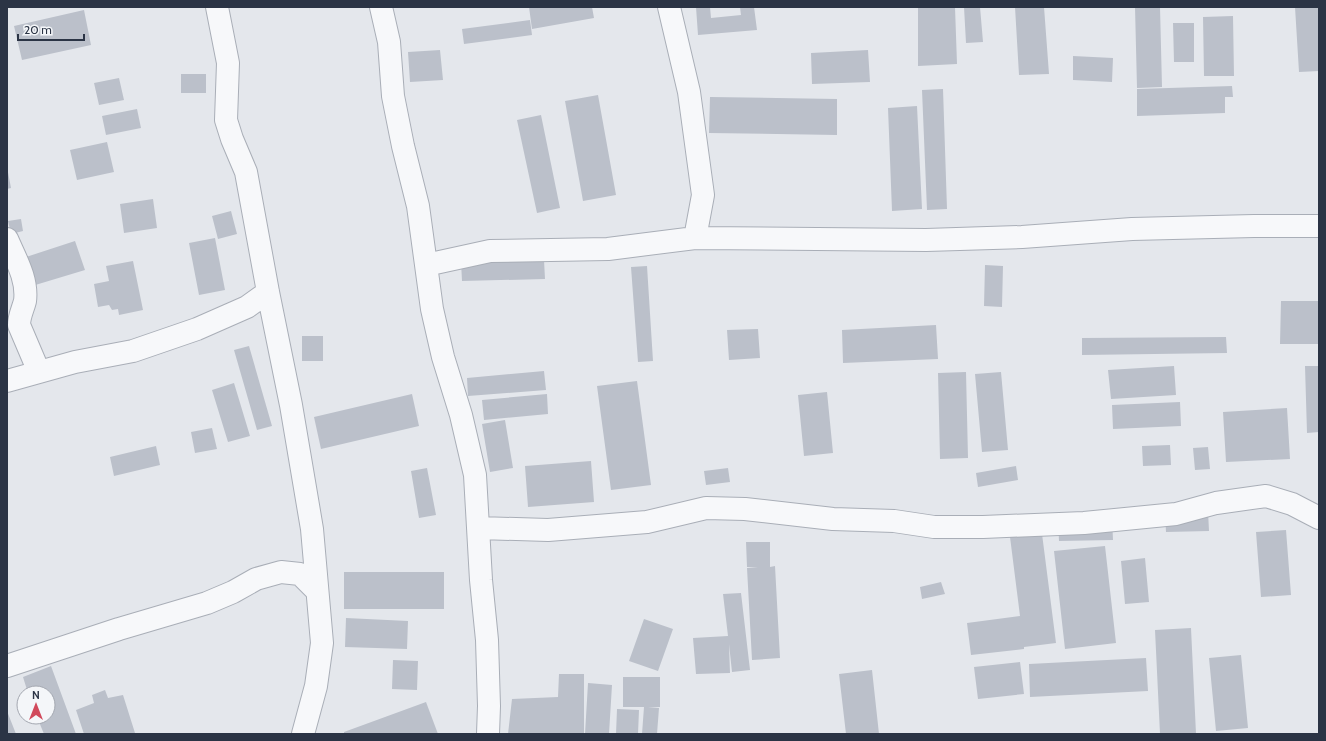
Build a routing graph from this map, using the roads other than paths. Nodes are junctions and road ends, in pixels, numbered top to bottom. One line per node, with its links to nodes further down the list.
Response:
1 (217, 7): 8 (street)
2 (381, 7): 7 (street)
3 (669, 7): 6 (street)
4 (1319, 226): 6 (street)
5 (7, 238): 9 (street)
6 (695, 238): 7 (street)
7 (426, 265): 12 (street)
8 (268, 292): 9 (street); 13 (street)
9 (39, 372): 10 (street)
10 (7, 381)
11 (1319, 518): 12 (street)
12 (479, 528): 16 (street)
13 (317, 591): 14 (street); 15 (street)
14 (7, 666)
15 (303, 734)
16 (488, 734)

